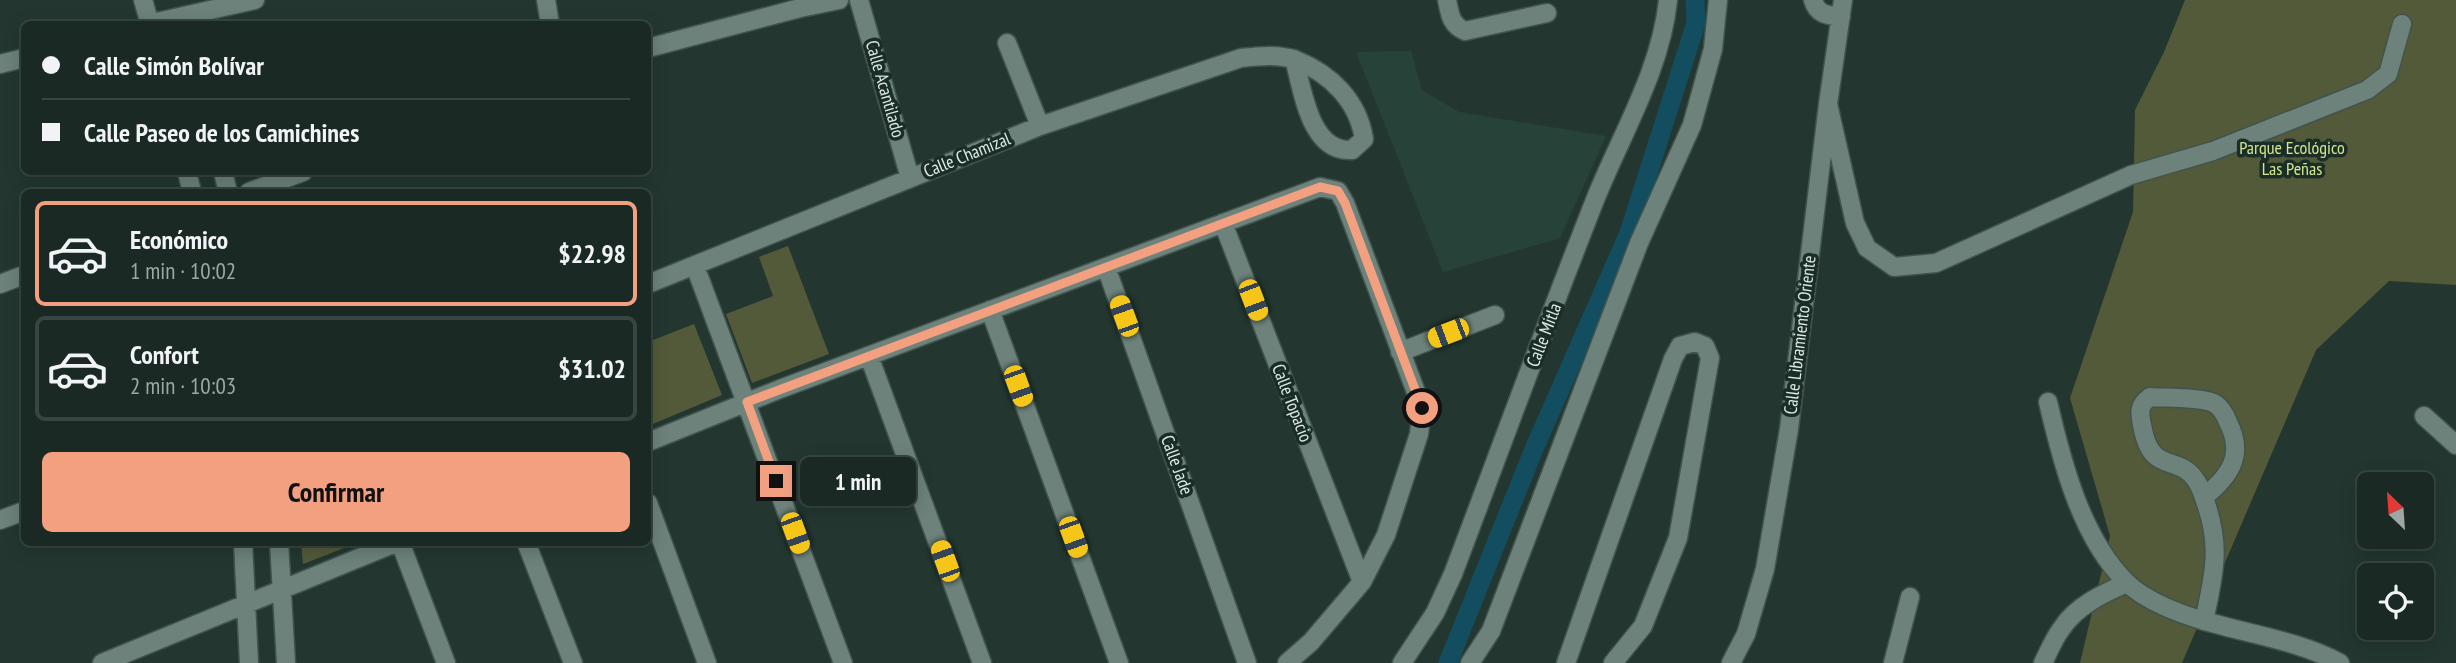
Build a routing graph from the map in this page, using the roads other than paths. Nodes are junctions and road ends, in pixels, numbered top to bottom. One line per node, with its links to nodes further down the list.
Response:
1 (143, 0): 13 (street)
2 (255, 0): 11 (street)
3 (546, 0): 15 (street)
4 (839, 0): 18 (street)
5 (859, 0): 25 (street, Calle Acantilado)
6 (1447, 0): 12 (street)
7 (1668, 0): 68 (street, Calle Mitla)
8 (1718, 0): 69 (street)
9 (1813, 0): 10 (street)
10 (1842, 9): 22 (street, Calle Libramiento Oriente)
11 (186, 13): 14 (street)
12 (1547, 13)
13 (149, 21)
14 (160, 21)
15 (550, 21)
16 (2402, 23): 22 (street)
17 (1007, 43): 23 (street)
18 (651, 47)
19 (21, 59): 21 (street)
20 (1294, 60): 20 (street, Calle Chamizal); 23 (street, Calle Chamizal)
21 (0, 64)
22 (1828, 104): 72 (street, Calle Libramiento Oriente)
23 (1040, 126): 25 (street, Calle Chamizal)
24 (295, 175): 26 (street)
25 (910, 178): 28 (street, Calle Chamizal)
26 (257, 189)
27 (1223, 223): 29 (street); 35 (street); 51 (street, Calle Topacio)
28 (695, 266): 31 (street, Calle Chamizal); 37 (street)
29 (1106, 267): 33 (street); 66 (street, Calle Jade)
30 (21, 276): 32 (street)
31 (651, 283)
32 (0, 284)
33 (990, 310): 36 (street); 65 (street)
34 (1496, 315): 35 (street)
35 (1400, 352): 51 (street)
36 (869, 356): 37 (street); 64 (street)
37 (747, 402): 40 (street); 63 (street)
38 (2048, 402): 52 (street)
39 (2424, 416): 41 (street)
40 (651, 441)
41 (2456, 445)
42 (2204, 497): 42 (street); 56 (street)
43 (651, 511): 62 (street)
44 (21, 512): 45 (street)
45 (0, 520)
46 (243, 546): 55 (street)
47 (279, 546): 53 (street)
48 (389, 546): 53 (street)
49 (401, 546): 60 (street)
50 (528, 546): 61 (street)
51 (1362, 582): 67 (street)
52 (2127, 583): 56 (street); 74 (street)
53 (281, 590): 55 (street); 59 (street)
54 (1910, 597): 73 (street)
55 (247, 603): 57 (street); 58 (street)
56 (2204, 621): 75 (street)
57 (102, 663)
58 (249, 663)
59 (286, 663)
60 (446, 663)
61 (573, 663)
62 (707, 663)
63 (843, 663)
64 (982, 663)
65 (1119, 663)
66 (1247, 663)
67 (1287, 663)
68 (1402, 663)
69 (1470, 663)
70 (1566, 663): 71 (street)
71 (1613, 663)
72 (1731, 663)
73 (1893, 663)
74 (2043, 663)
75 (2340, 663)

